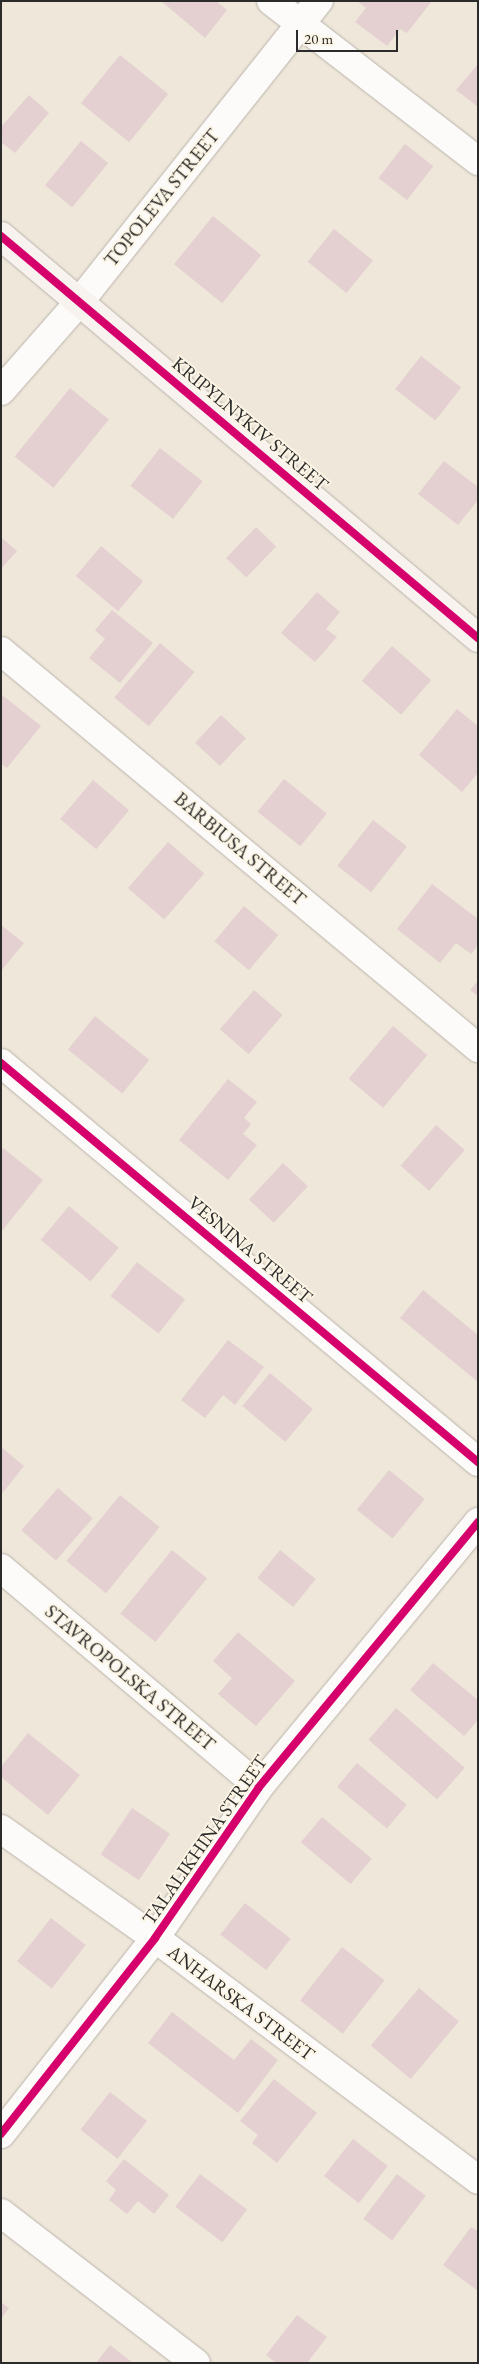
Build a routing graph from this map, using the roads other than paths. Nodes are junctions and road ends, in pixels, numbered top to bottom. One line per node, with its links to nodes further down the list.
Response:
1 (271, 1): 3 (street)
2 (319, 1): 3 (street, TOPOLEVA STREET)
3 (301, 25): 4 (street); 6 (street, TOPOLEVA STREET)
4 (478, 161)
5 (1, 236): 6 (street, KRIPYLNYKIV STREET)
6 (80, 302): 7 (street, TOPOLEVA STREET); 8 (street, KRIPYLNYKIV STREET)
7 (1, 391)
8 (478, 638)
9 (1, 651): 10 (street, BARBIUSA STREET)
10 (478, 1048)
11 (1, 1063): 12 (street, VESNINA STREET)
12 (478, 1462)
13 (478, 1522): 15 (street, TALALIKHINA STREET)
14 (1, 1568): 15 (street, STAVROPOLSKA STREET)
15 (259, 1788): 17 (street, TALALIKHINA STREET)
16 (1, 1829): 17 (street, ANHARSKA STREET)
17 (155, 1938): 18 (street, TALALIKHINA STREET); 19 (street, ANHARSKA STREET)
18 (1, 2134)
19 (478, 2180)
20 (1, 2213): 21 (street)
21 (196, 2363)

